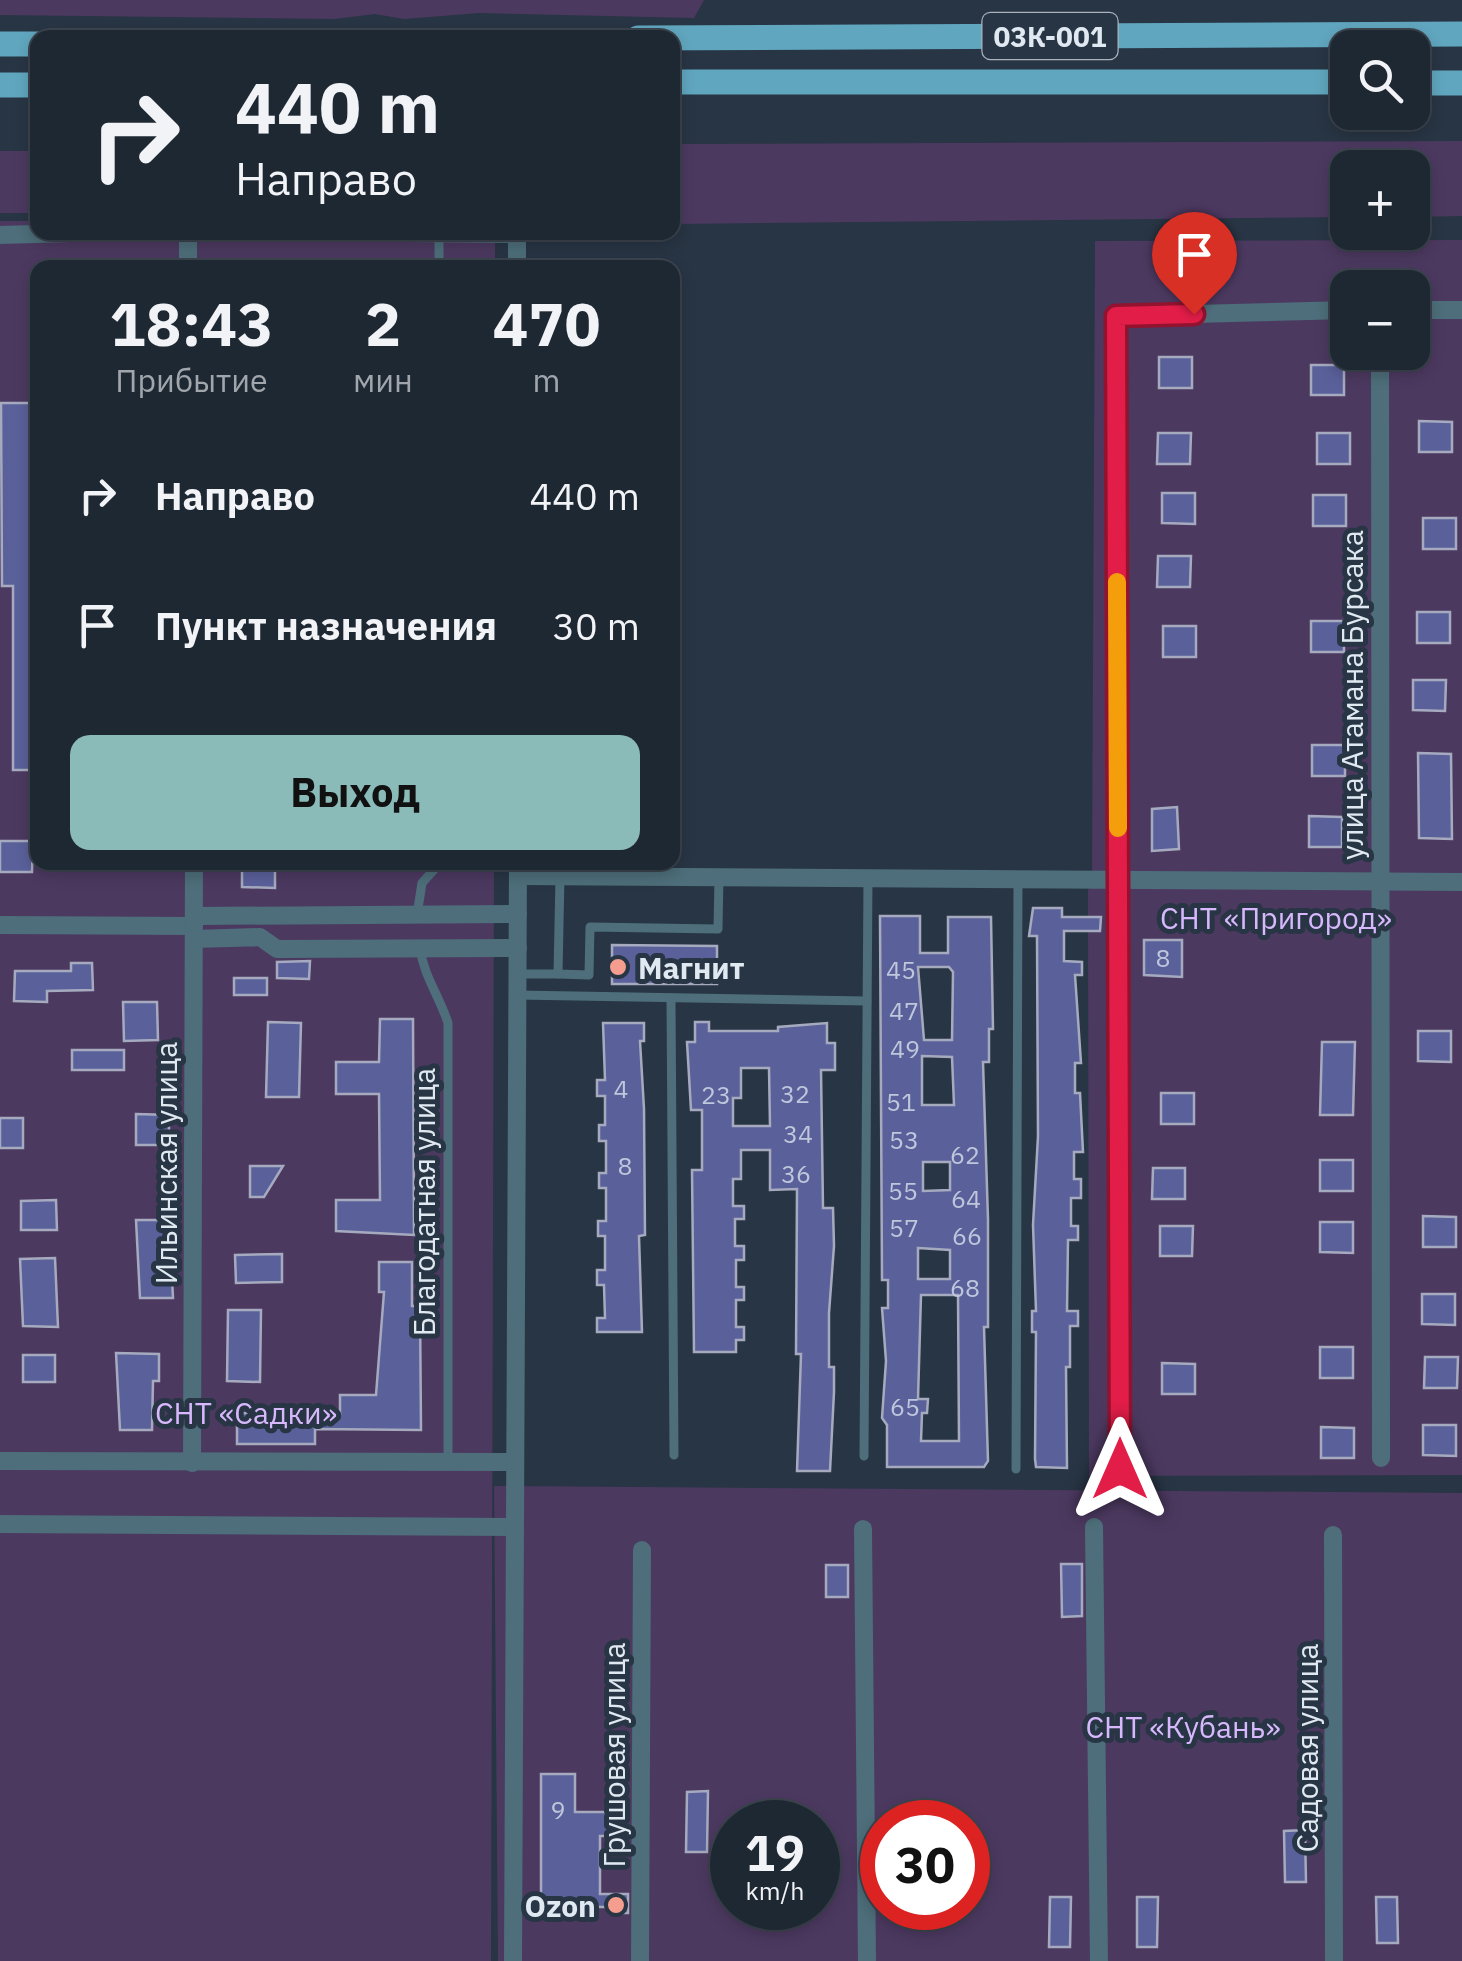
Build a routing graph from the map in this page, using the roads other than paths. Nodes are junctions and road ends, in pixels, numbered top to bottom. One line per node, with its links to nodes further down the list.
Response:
1 (1462, 34): 2 (main road, 03К-001)
2 (680, 38)
3 (0, 44): 4 (main road)
4 (30, 44)
5 (680, 82): 6 (main road, 03К-001)
6 (1330, 82)
7 (1430, 83): 8 (main road)
8 (1462, 84)
9 (0, 85): 10 (main road)
10 (30, 85)
11 (30, 233): 12 (street)
12 (0, 234)
13 (1330, 310): 25 (street)
14 (1430, 310): 15 (street)
15 (1462, 310)
16 (1380, 370): 26 (street, улица Атамана Бурсака)
17 (194, 870): 31 (street, Ильинская улица)
18 (434, 870): 28 (lane)
19 (518, 870): 29 (street)
20 (524, 870): 21 (street)
21 (560, 876): 22 (street); 35 (lane)
22 (719, 877): 23 (street); 35 (lane)
23 (868, 878): 24 (street); 38 (lane)
24 (1018, 878): 25 (street); 46 (lane)
25 (1118, 879): 26 (street); 47 (street)
26 (1378, 882): 27 (street); 41 (street, улица Атамана Бурсака)
27 (1462, 882)
28 (417, 914): 29 (street); 31 (street)
29 (518, 914): 33 (street)
30 (0, 925): 31 (street)
31 (194, 927): 32 (street); 45 (street, Ильинская улица)
32 (420, 948): 33 (street); 43 (lane, Благодатная улица)
33 (518, 948): 34 (street)
34 (518, 974): 35 (lane); 36 (street)
35 (558, 974)
36 (518, 995): 37 (lane); 44 (street)
37 (671, 998): 38 (lane); 39 (lane)
38 (867, 1000): 40 (lane)
39 (674, 1455)
40 (864, 1456)
41 (1381, 1458)
42 (0, 1461): 45 (street)
43 (448, 1462): 44 (street); 45 (street)
44 (515, 1462): 49 (street)
45 (192, 1463)
46 (1016, 1468)
47 (1120, 1469)
48 (0, 1524): 49 (street)
49 (514, 1527): 54 (street)
50 (1094, 1527): 57 (street)
51 (864, 1529): 56 (street)
52 (1332, 1535): 58 (street, Садовая улица)
53 (642, 1550): 55 (street, Грушовая улица)
54 (513, 1961)
55 (640, 1961)
56 (867, 1961)
57 (1099, 1961)
58 (1334, 1961)

